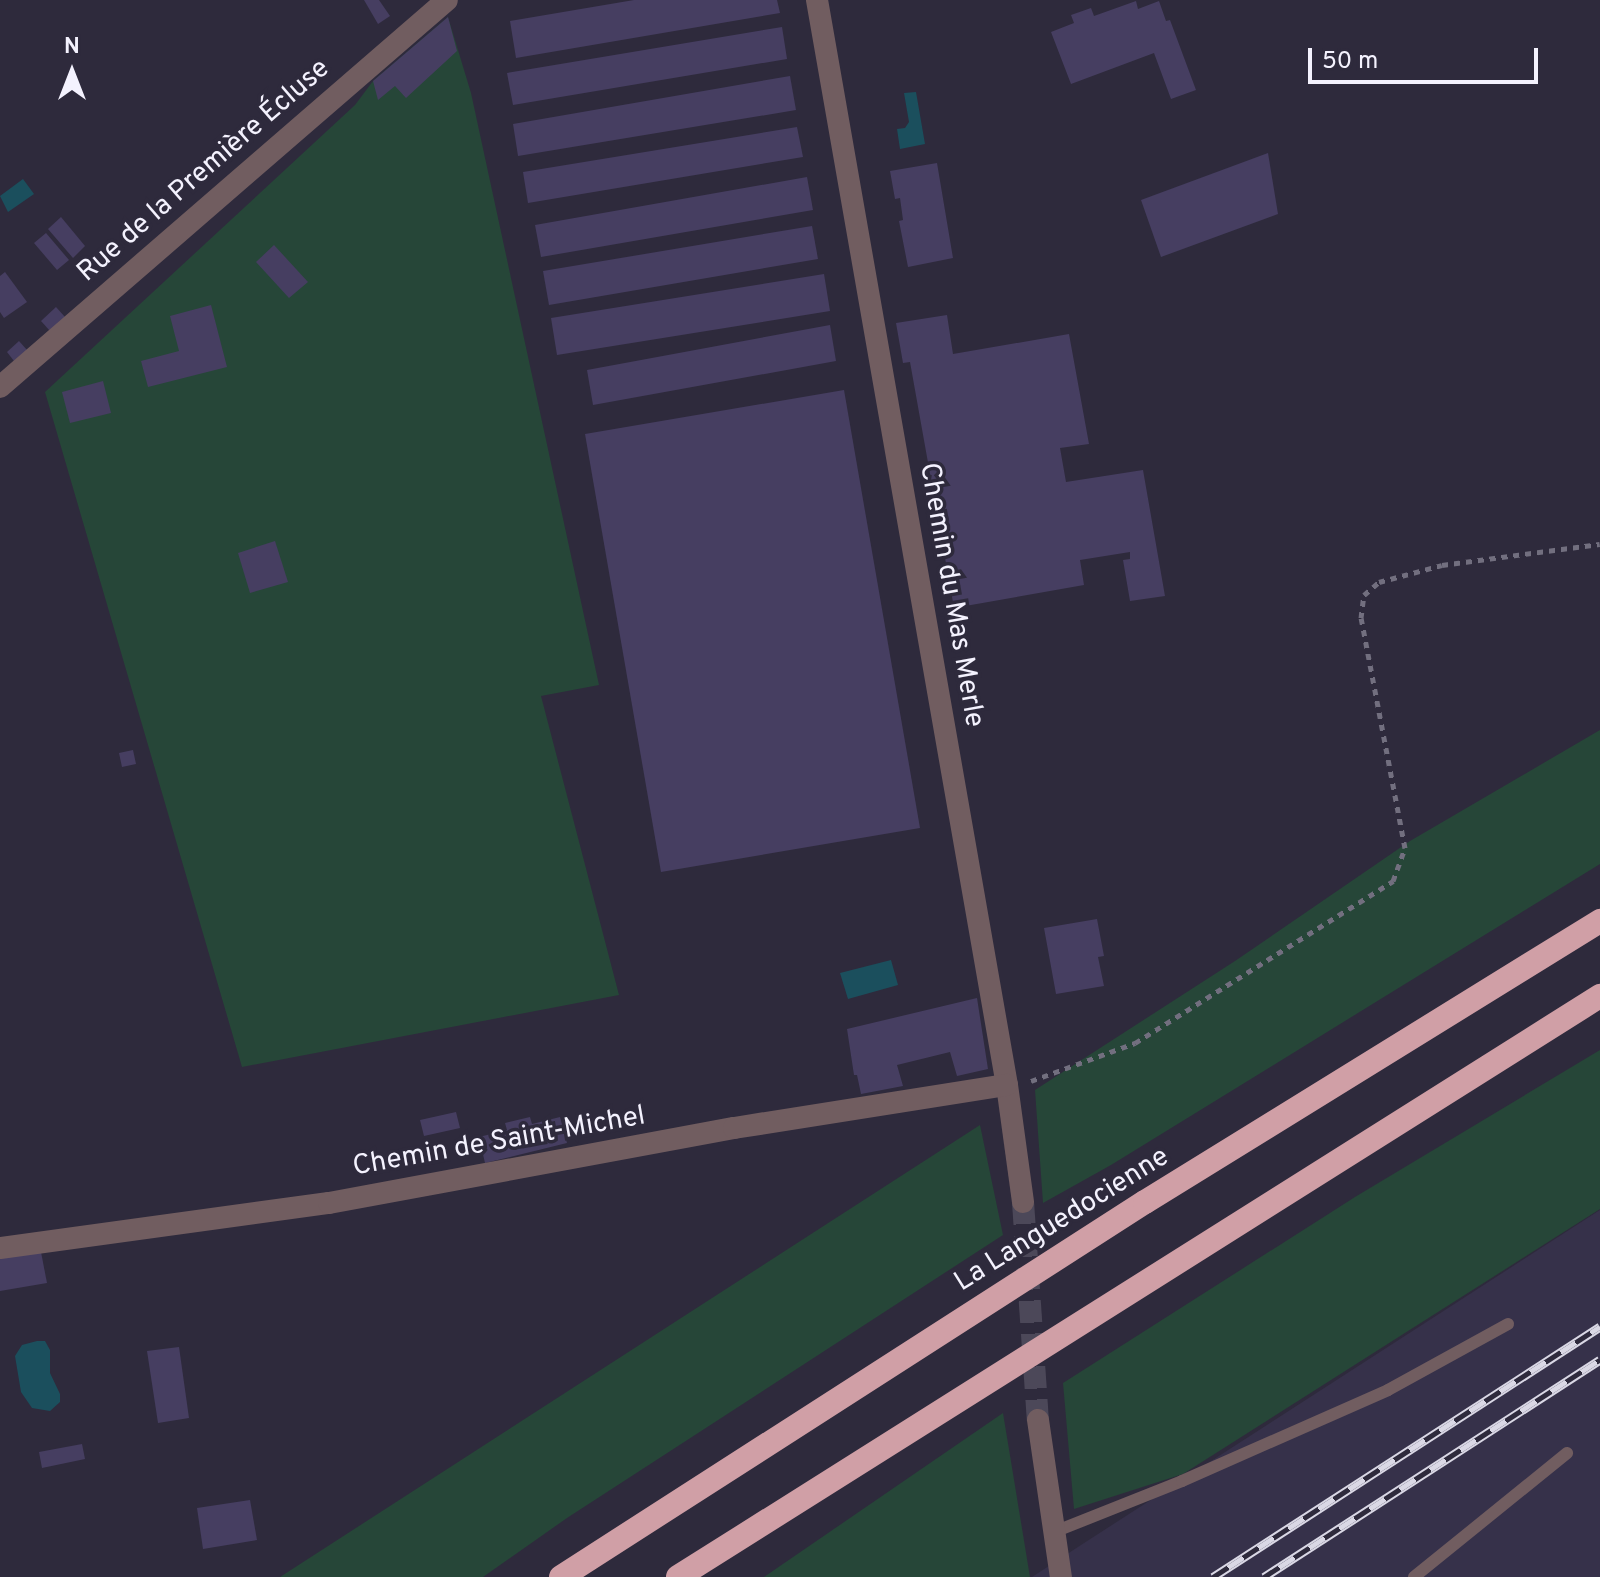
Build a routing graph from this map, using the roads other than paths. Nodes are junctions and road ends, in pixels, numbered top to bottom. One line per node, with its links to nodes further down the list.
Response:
1 (447, 0): 3 (street, Rue de la Première Écluse)
2 (817, 0): 6 (street, Chemin du Mas Merle)
3 (0, 387)
4 (1600, 921): 13 (highway, La Languedocienne)
5 (1600, 996): 14 (highway)
6 (1007, 1085): 7 (street, Chemin du Mas Merle); 8 (street, Chemin de Saint-Michel)
7 (1023, 1202)
8 (0, 1248)
9 (1508, 1324): 12 (lane)
10 (1038, 1420): 12 (street)
11 (1567, 1453): 16 (lane)
12 (1054, 1532): 15 (street)
13 (561, 1577)
14 (678, 1577)
15 (1061, 1577)
16 (1414, 1577)

